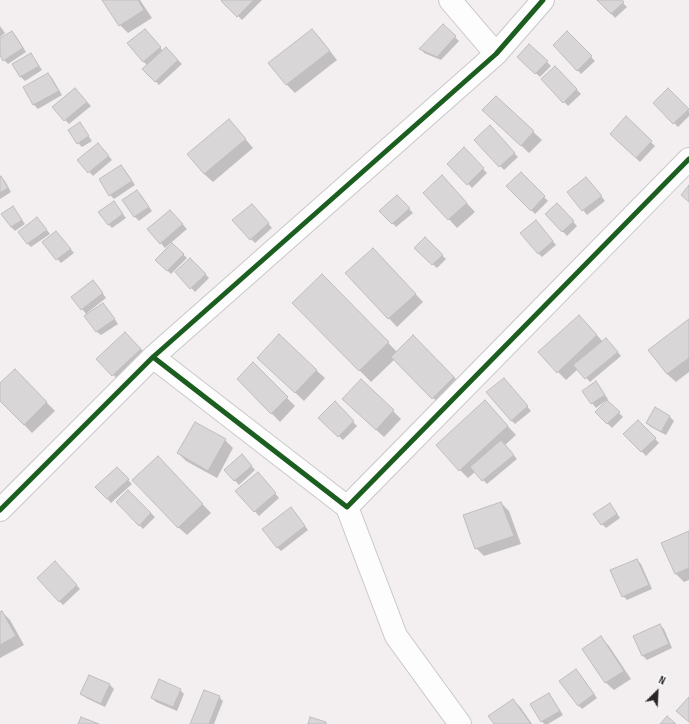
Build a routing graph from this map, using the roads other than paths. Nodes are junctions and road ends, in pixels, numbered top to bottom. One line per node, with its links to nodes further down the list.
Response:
1 (450, 0): 3 (street)
2 (543, 0): 3 (street)
3 (496, 54): 5 (street)
4 (689, 159): 6 (street)
5 (153, 357): 6 (street); 7 (street)
6 (347, 507): 8 (street)
7 (0, 510)
8 (460, 724)

